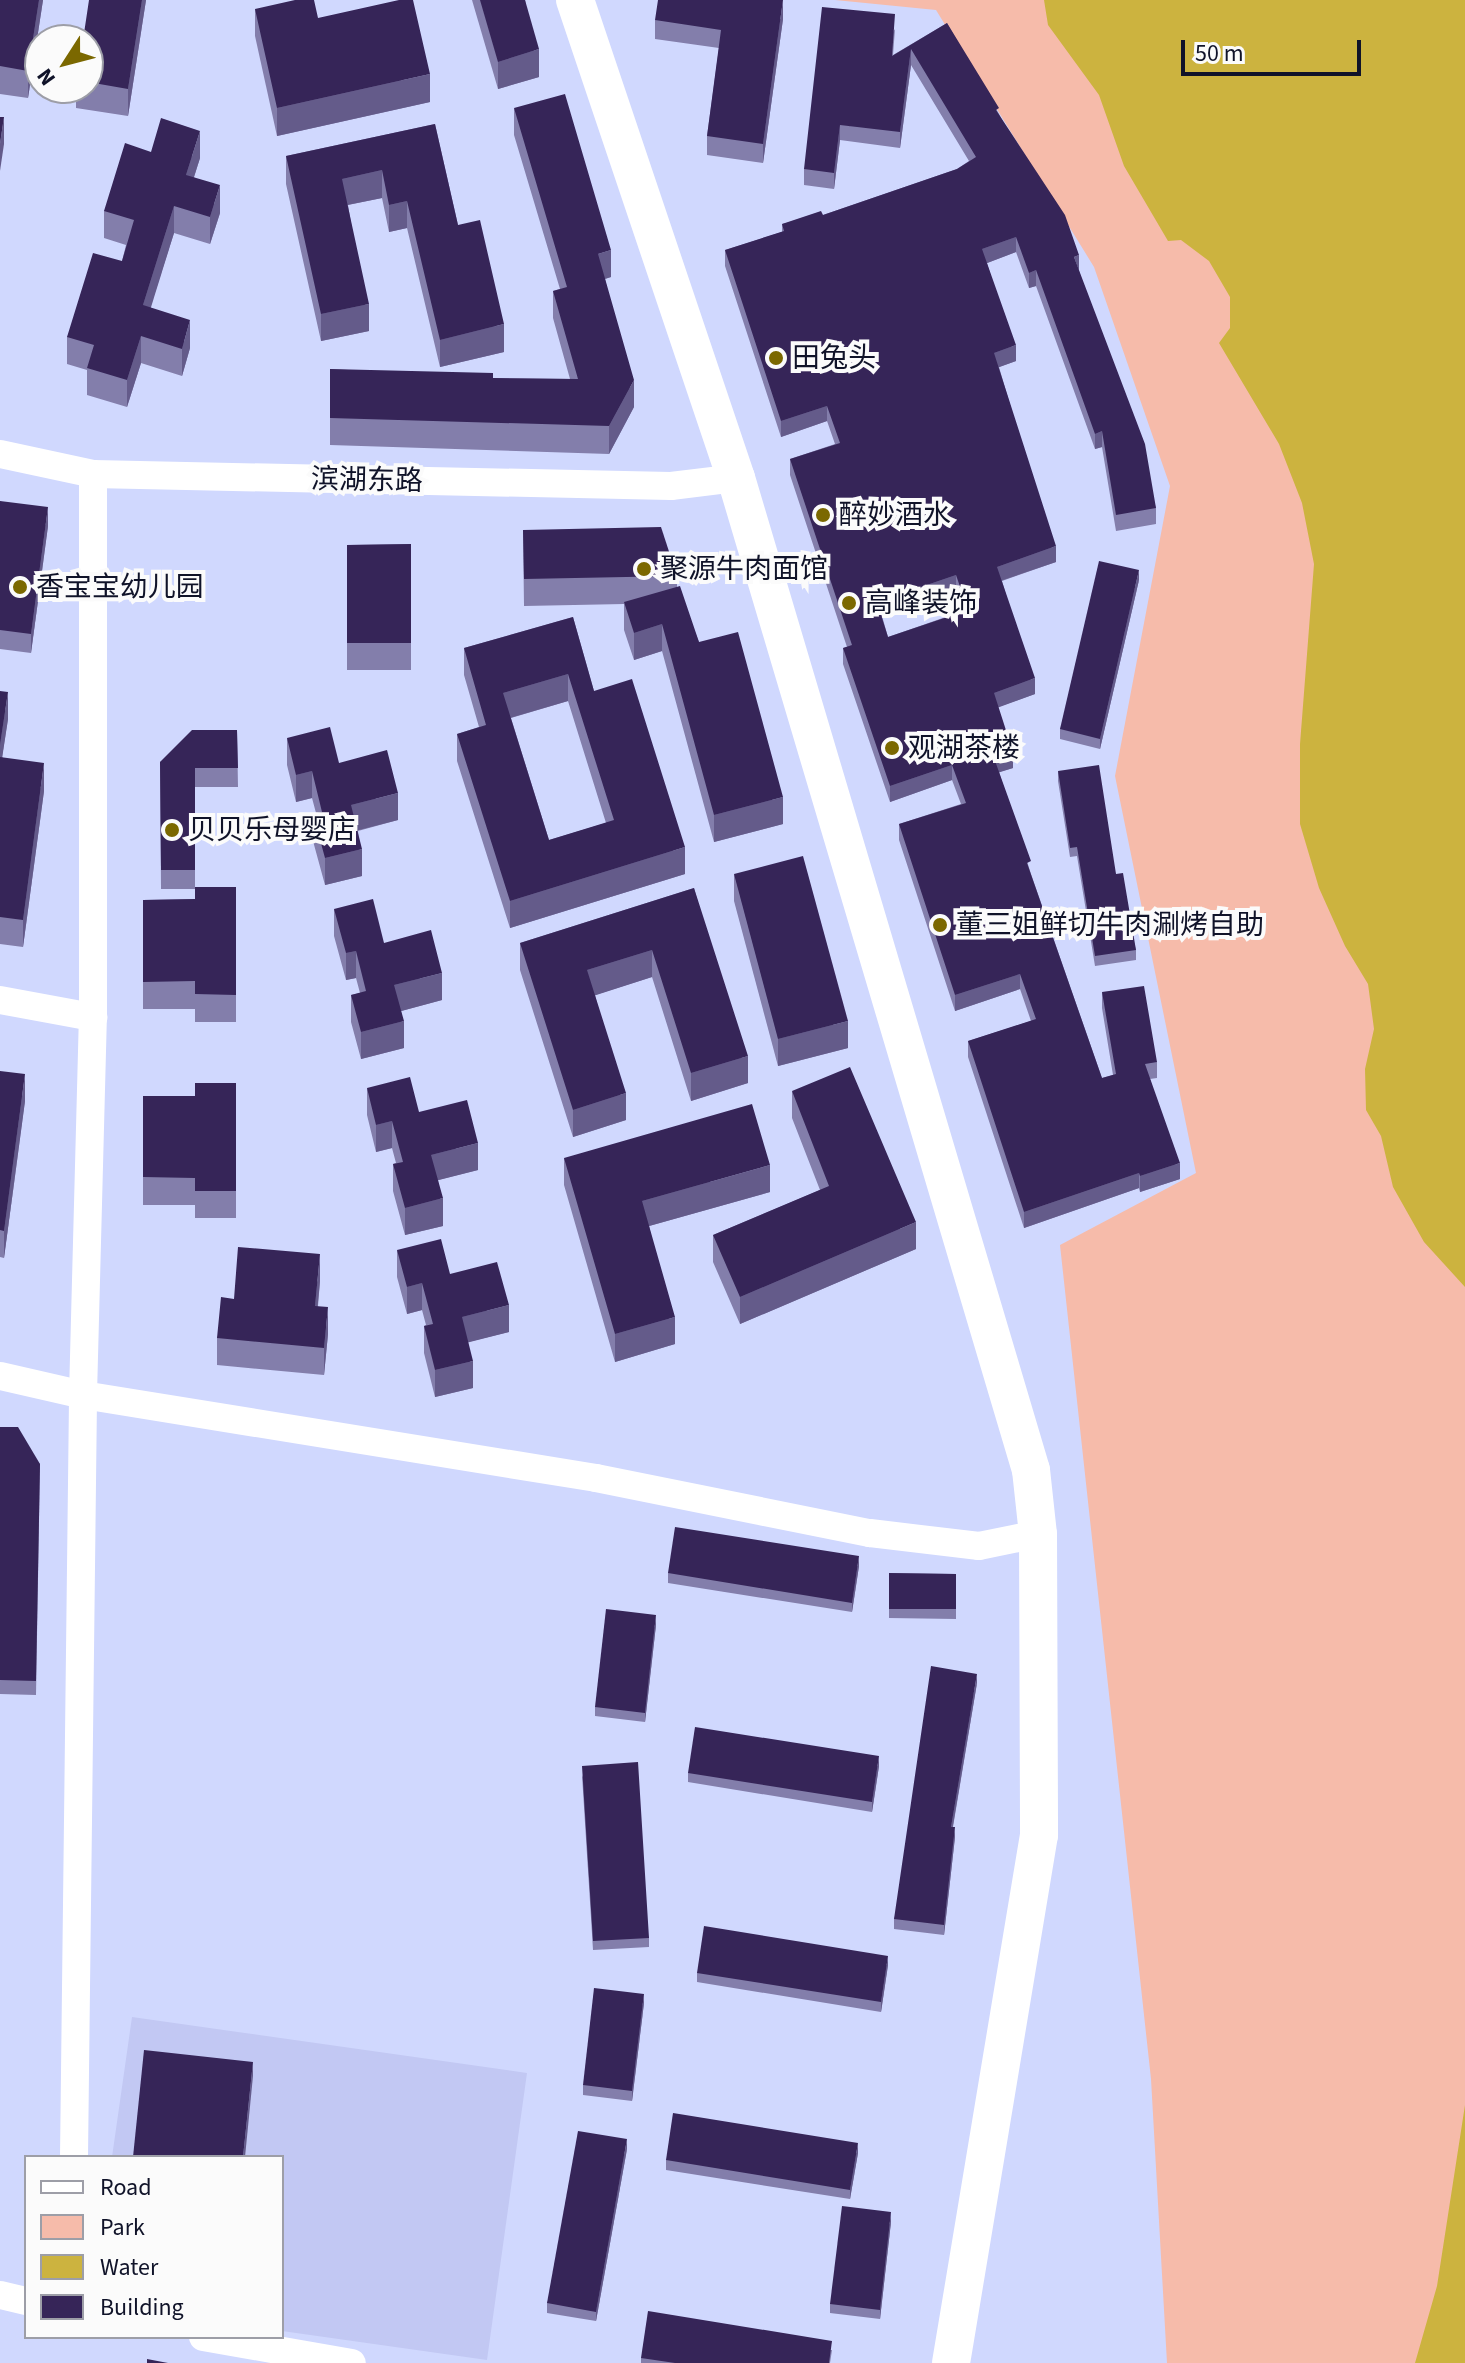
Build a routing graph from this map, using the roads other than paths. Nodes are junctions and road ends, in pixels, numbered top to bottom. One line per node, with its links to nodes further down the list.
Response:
1 (575, 0): 4 (street)
2 (0, 454): 3 (street, 滨湖东路)
3 (93, 474): 4 (street, 滨湖东路); 6 (street)
4 (736, 478): 9 (street)
5 (0, 1000): 6 (street)
6 (93, 1017): 8 (street)
7 (0, 1376): 8 (street)
8 (83, 1395): 9 (street); 10 (street)
9 (1038, 1534): 15 (street)
10 (74, 2155)
11 (0, 2295): 12 (street)
12 (24, 2301)
13 (214, 2339): 14 (street)
14 (352, 2363)
15 (951, 2363)

